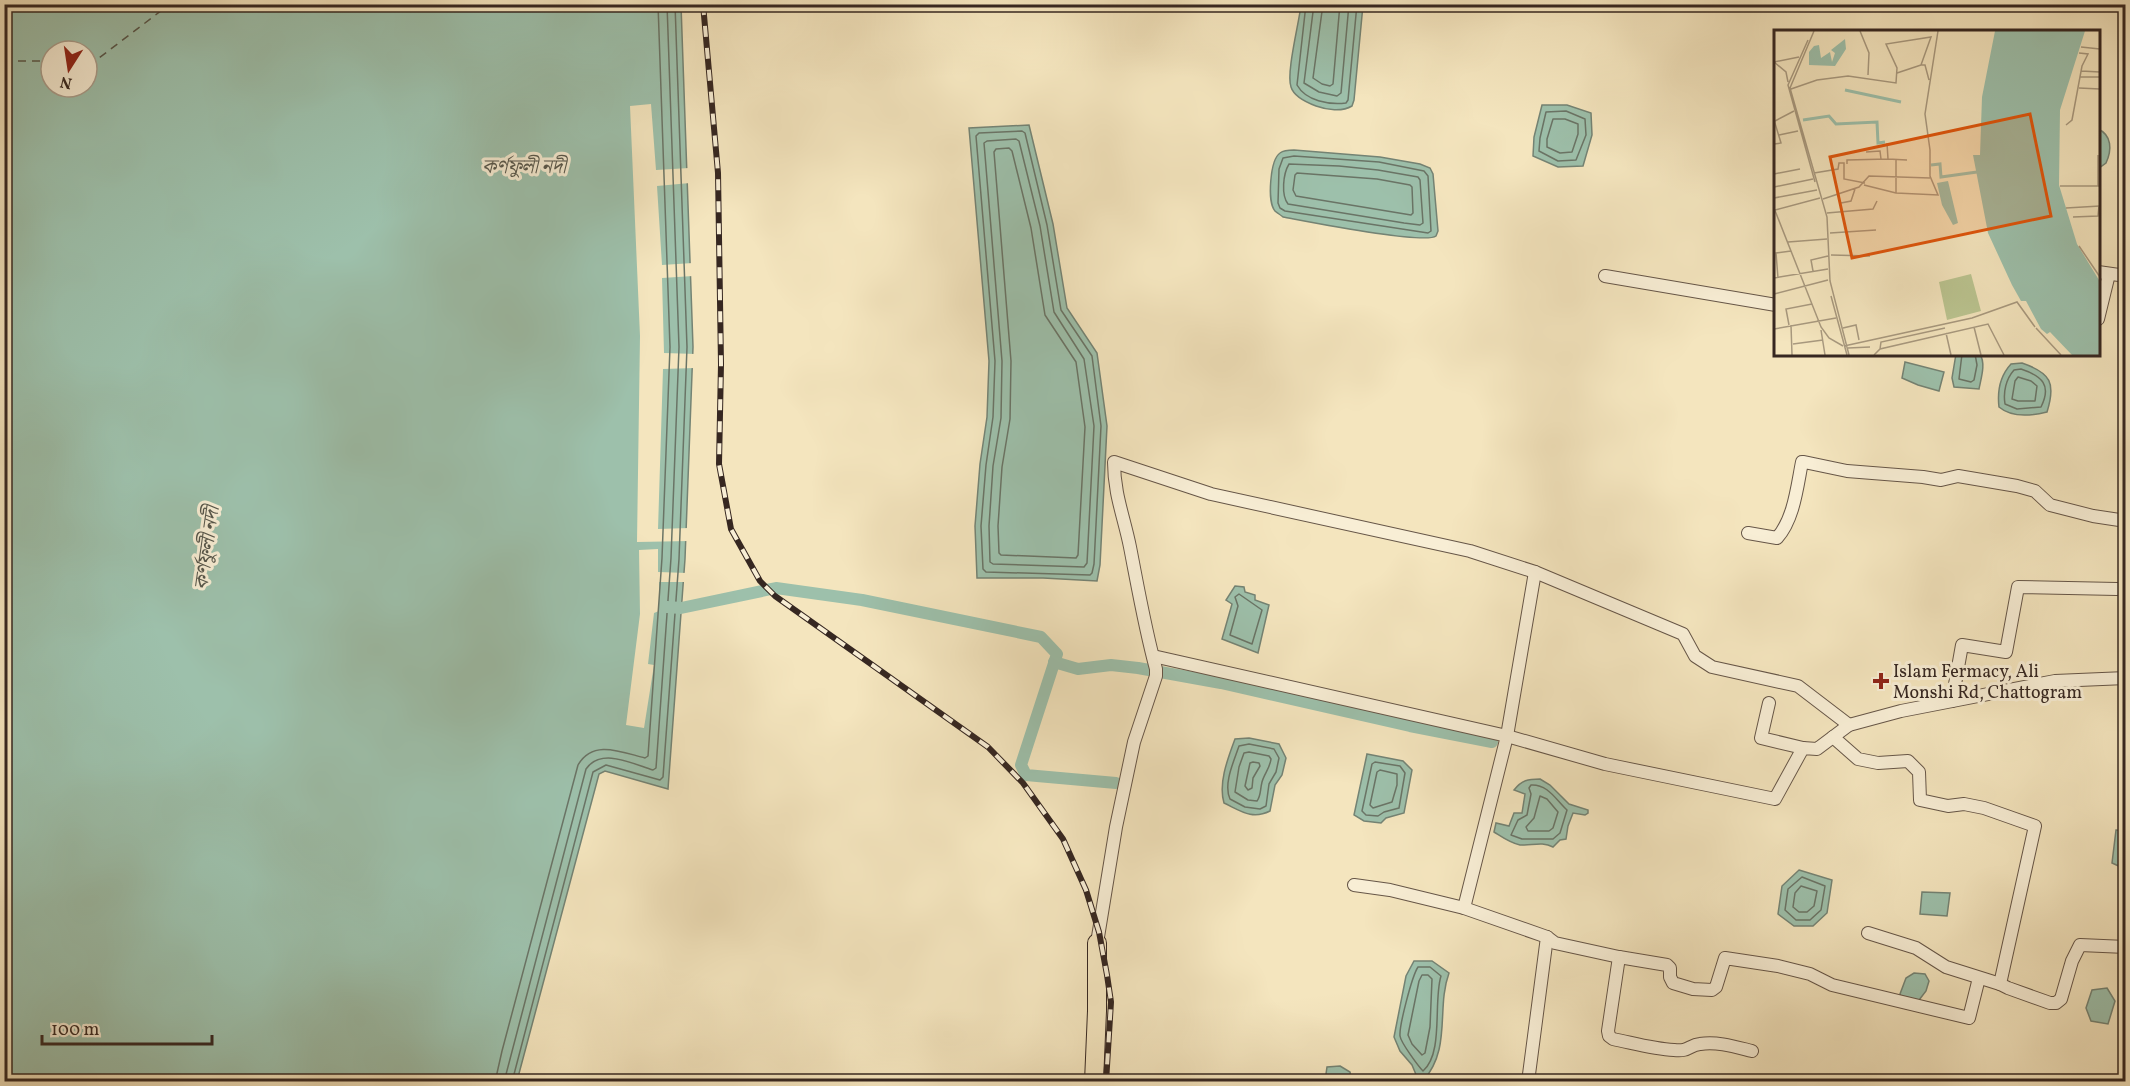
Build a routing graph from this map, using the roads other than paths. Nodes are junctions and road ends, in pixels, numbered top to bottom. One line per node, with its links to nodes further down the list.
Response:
1 (2104, 273): 3 (street); 4 (street)
2 (1605, 276): 5 (street)
3 (2126, 276)
4 (2100, 304)
5 (1774, 305)
6 (2126, 521): 7 (street)
7 (1748, 533)
8 (1535, 572): 10 (street); 14 (street); 15 (street)
9 (2117, 589): 12 (street)
10 (1153, 656): 15 (street); 22 (street)
11 (2126, 678): 12 (street)
12 (1952, 701): 14 (street)
13 (1769, 703): 17 (street)
14 (1849, 725): 16 (street)
15 (1507, 736): 17 (street); 19 (street)
16 (1833, 737): 17 (street); 26 (street)
17 (1803, 748)
18 (1354, 885): 19 (street)
19 (1464, 908): 21 (street)
20 (1868, 933): 25 (street)
21 (1547, 937): 24 (street); 29 (street)
22 (1096, 943): 28 (highway)
23 (2126, 947): 26 (street)
24 (1619, 957): 25 (street); 27 (street)
25 (1979, 978): 26 (street)
26 (2000, 984)
27 (1752, 1051)
28 (1094, 1082)
29 (1528, 1082)

